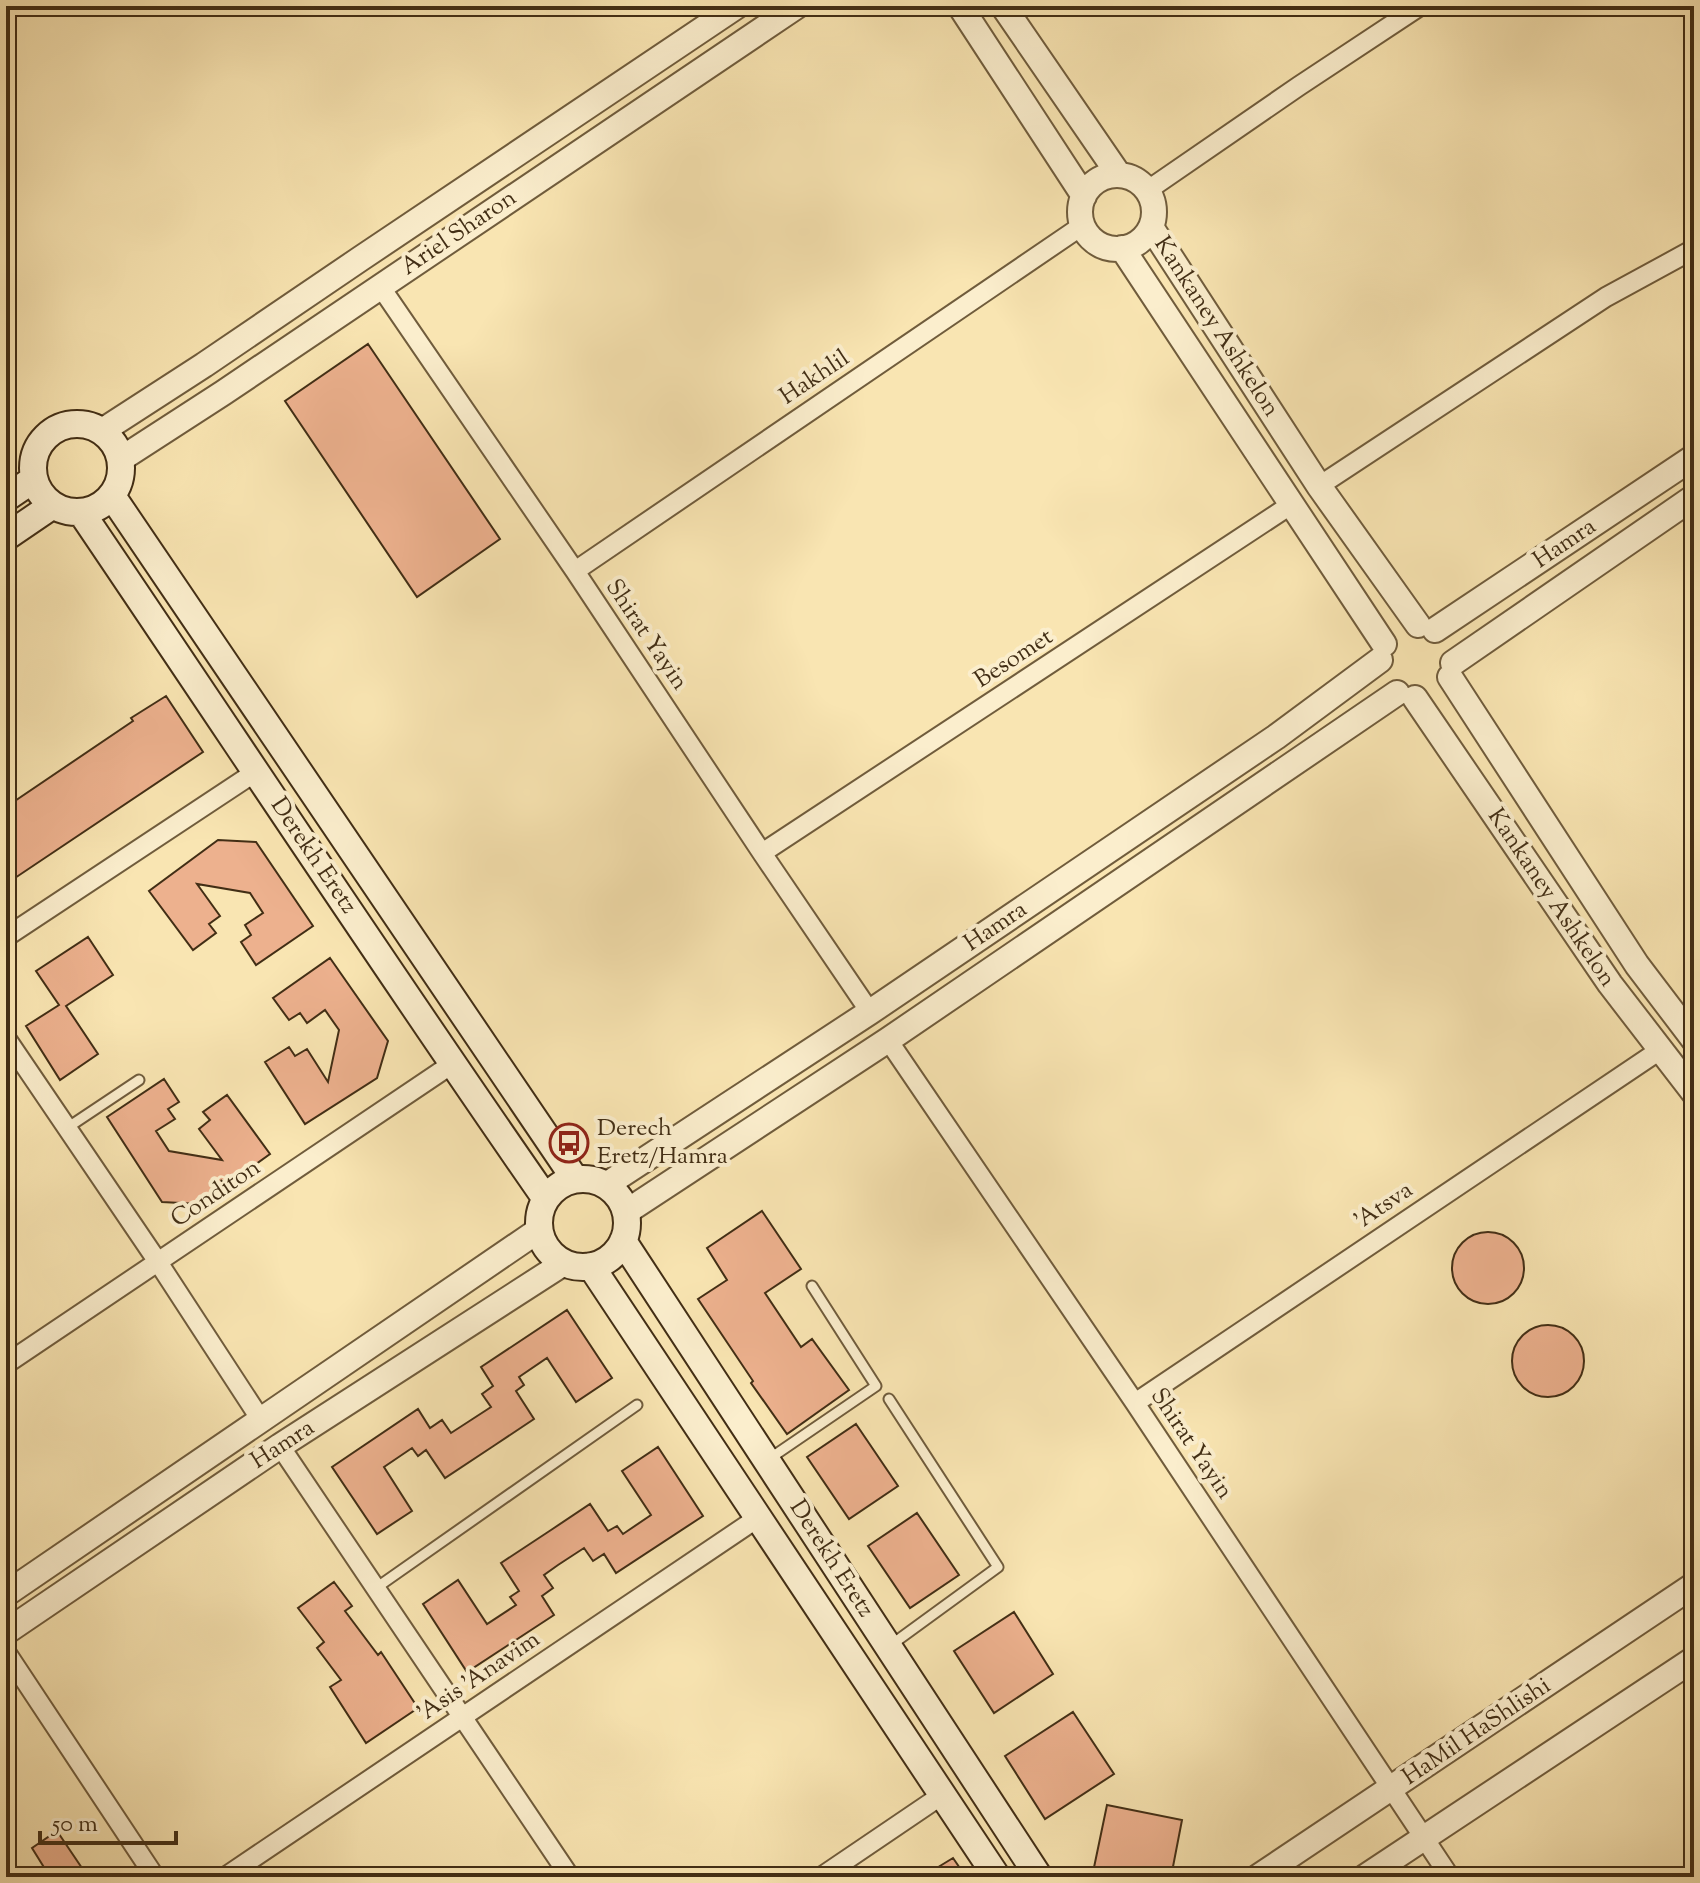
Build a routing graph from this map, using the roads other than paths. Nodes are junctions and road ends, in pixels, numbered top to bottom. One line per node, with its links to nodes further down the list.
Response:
1 (737, 6): 14 (street, Ariel Sharon)
2 (797, 6): 13 (street, Ariel Sharon)
3 (960, 6): 8 (street)
4 (1003, 6): 6 (street)
5 (1420, 6): 7 (street)
6 (1119, 175): 7 (street); 8 (street)
7 (1148, 190): 10 (street)
8 (1084, 196): 9 (street)
9 (1083, 225): 11 (street); 26 (street, Hakhlil)
10 (1151, 227): 11 (street); 18 (street, Kankaney Ashkelon)
11 (1122, 248): 22 (street, Kankaney Ashkelon)
12 (1694, 249): 18 (street)
13 (380, 286): 16 (street, Ariel Sharon); 26 (street, Shirat Yayin)
14 (102, 431): 16 (main road); 17 (main road)
15 (1694, 457): 27 (street, Hamra)
16 (121, 459): 19 (main road)
17 (34, 479): 21 (main road); 23 (main road)
18 (1319, 486): 27 (street, Kankaney Ashkelon)
19 (112, 496): 24 (main road); 43 (main road, Derekh Eretz)
20 (1694, 497): 29 (street, Hamra)
21 (6, 498)
22 (1292, 504): 28 (street, Kankaney Ashkelon); 32 (street, Besomet)
23 (53, 505): 24 (main road); 25 (main road)
24 (81, 512): 31 (main road, Derekh Eretz)
25 (6, 537)
26 (575, 571): 32 (street, Shirat Yayin)
27 (1426, 628): 28 (street); 29 (street)
28 (1382, 652): 30 (street); 34 (street, Hamra)
29 (1451, 670): 30 (street); 35 (street, Kankaney Ashkelon)
30 (1406, 696): 37 (street, Hamra); 38 (street, Kankaney Ashkelon)
31 (257, 771): 33 (street); 39 (main road, Derekh Eretz)
32 (762, 853): 34 (street, Shirat Yayin)
33 (6, 937)
34 (870, 1012): 44 (street, Hamra)
35 (1692, 1033)
36 (6, 1038): 42 (street)
37 (888, 1040): 46 (street, Hamra); 55 (street, Shirat Yayin)
38 (1660, 1050): 41 (street, Kankaney Ashkelon); 55 (street, 'Atsva)
39 (452, 1064): 45 (main road, Derekh Eretz); 49 (street, Conditon)
40 (139, 1080): 42 (lane)
41 (1694, 1093)
42 (67, 1128): 49 (street)
43 (575, 1179): 44 (main road); 45 (main road)
44 (606, 1185): 46 (main road)
45 (546, 1199): 47 (main road)
46 (626, 1212): 48 (main road)
47 (539, 1230): 50 (main road); 57 (street, Hamra)
48 (623, 1241): 51 (main road); 59 (main road, Derekh Eretz)
49 (158, 1262): 53 (street, Conditon); 57 (street)
50 (564, 1263): 51 (main road); 58 (street, Hamra)
51 (591, 1266): 60 (main road, Derekh Eretz)
52 (812, 1286): 59 (lane)
53 (6, 1364)
54 (889, 1399): 65 (lane)
55 (1135, 1403): 69 (street, Shirat Yayin)
56 (637, 1405): 62 (lane)
57 (261, 1420): 63 (street, Hamra)
58 (280, 1446): 62 (street); 64 (street, Hamra)
59 (766, 1461): 65 (main road, Derekh Eretz)
60 (759, 1517): 68 (street, 'Asis 'Anavim); 70 (main road, Derekh Eretz)
61 (1694, 1585): 69 (street, HaMil HaShlishi)
62 (376, 1588): 68 (street)
63 (6, 1594)
64 (6, 1632)
65 (888, 1647): 77 (main road, Derekh Eretz)
66 (6, 1652): 72 (street)
67 (1694, 1659): 71 (street)
68 (462, 1717): 73 (street, 'Asis 'Anavim); 74 (street)
69 (1391, 1789): 71 (street, Shirat Yayin); 78 (street, HaMil HaShlishi)
70 (942, 1795): 75 (street); 76 (main road, Derekh Eretz)
71 (1423, 1838): 79 (street); 80 (street, Shirat Yayin)
72 (155, 1877)
73 (225, 1877)
74 (570, 1877)
75 (821, 1877)
76 (997, 1877)
77 (1039, 1877)
78 (1258, 1877)
79 (1365, 1877)
80 (1450, 1877)

